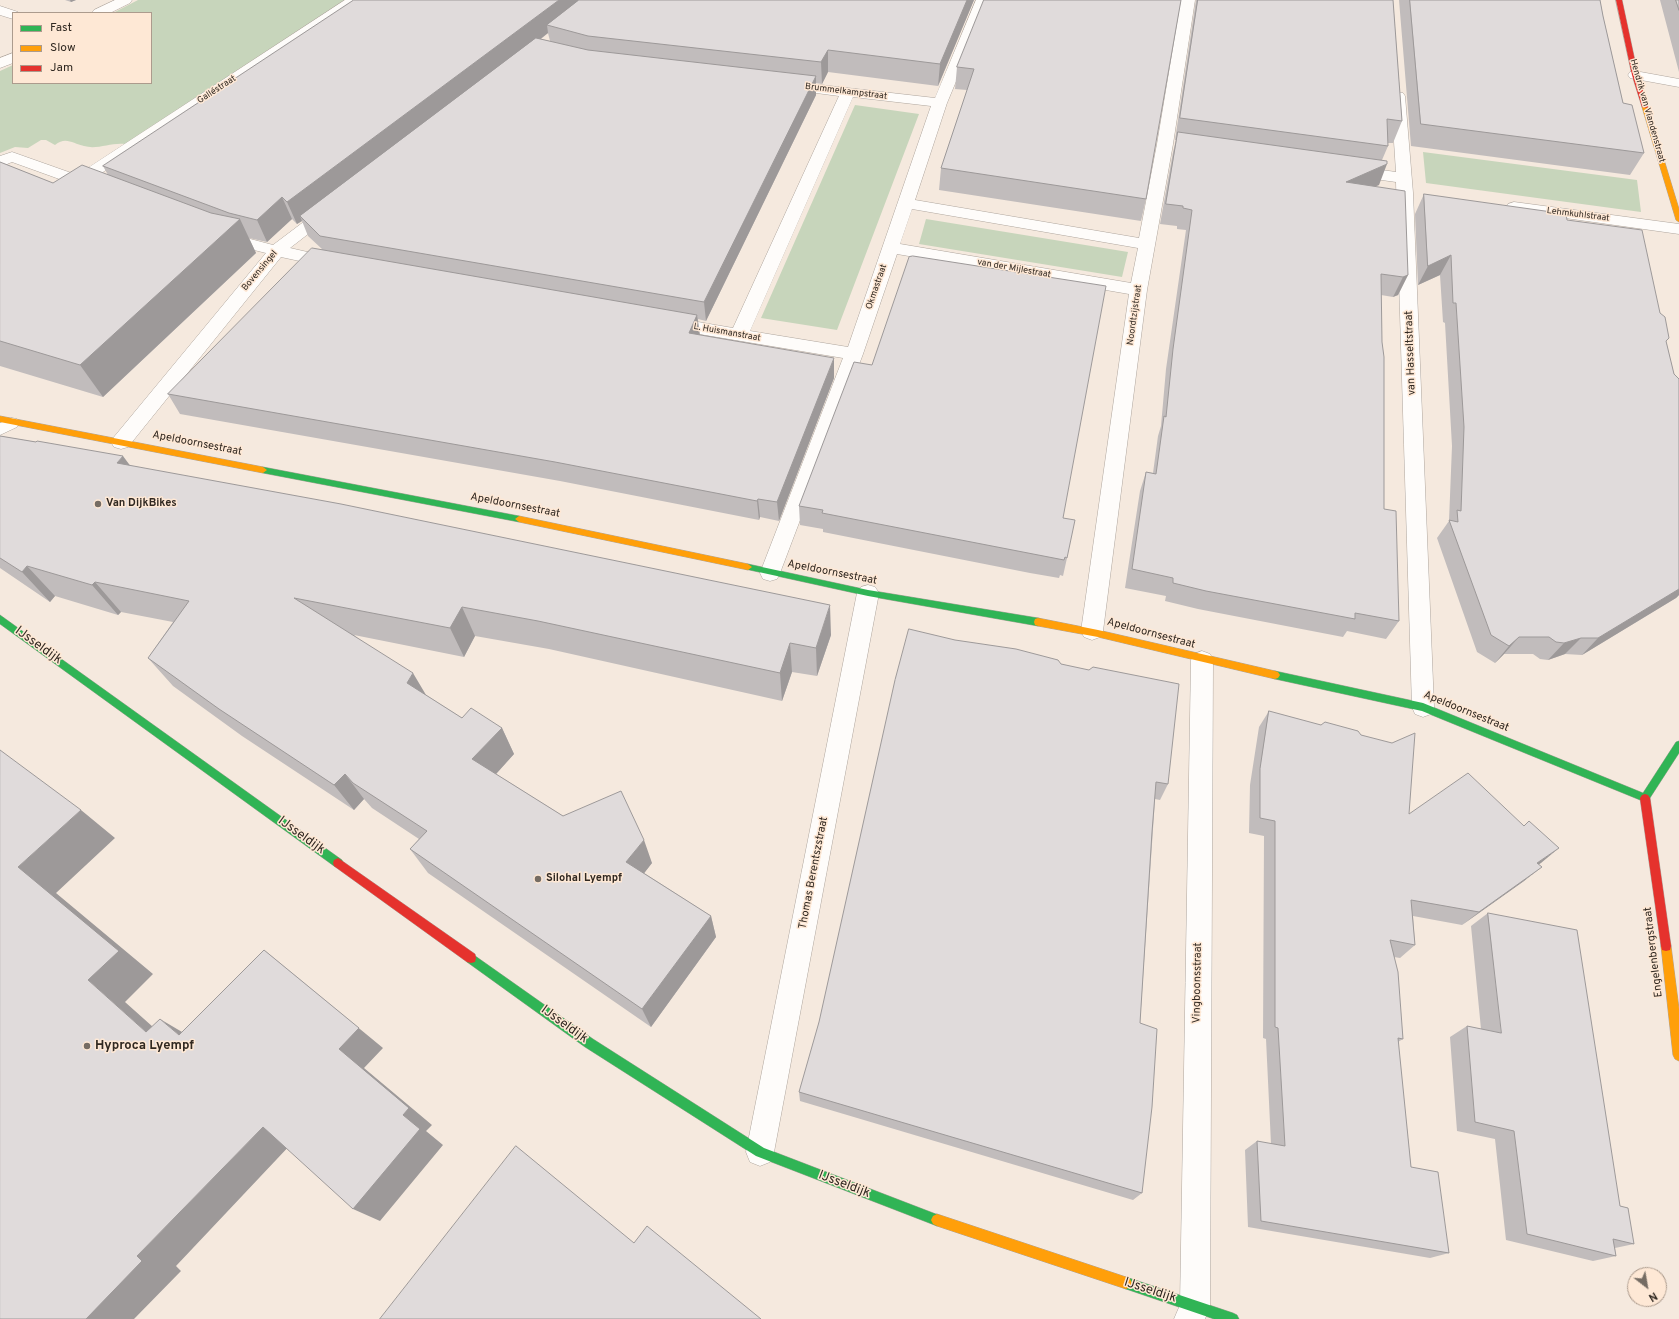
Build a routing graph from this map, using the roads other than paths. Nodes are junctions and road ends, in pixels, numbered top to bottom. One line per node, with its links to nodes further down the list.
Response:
1 (125, 0): 7 (street)
2 (354, 0): 19 (street, Galléstraat)
3 (983, 0): 16 (street, Okmastraat)
4 (1620, 0): 11 (street, Hendrik van Viandenstraat)
5 (0, 10): 8 (street)
6 (1181, 10): 28 (street, Noordtzijstraat)
7 (101, 12)
8 (12, 15)
9 (12, 58): 10 (street)
10 (0, 64)
11 (1635, 75): 14 (street); 25 (street, Hendrik van Viandenstraat)
12 (1397, 77): 20 (street, van Hasseltstraat)
13 (770, 83): 15 (street, Brummelkampstraat)
14 (1679, 83)
15 (848, 92): 16 (street, Brummelkampstraat); 34 (street)
16 (940, 103): 23 (street, Okmastraat)
17 (0, 162): 19 (street)
18 (1342, 169): 20 (street)
19 (80, 181): 21 (street)
20 (1410, 188): 43 (street, van Hasseltstraat)
21 (109, 192)
22 (339, 202): 30 (street, Bovensingel)
23 (907, 203): 28 (street); 29 (street, Okmastraat)
24 (1499, 205): 26 (street, Lehmkuhlstraat)
25 (1679, 220)
26 (1679, 228)
27 (212, 232): 30 (street)
28 (1147, 244): 32 (street, Noordtzijstraat)
29 (890, 248): 32 (street, van der Mijlestraat); 35 (street, Okmastraat)
30 (277, 250): 31 (street); 37 (street, Bovensingel)
31 (350, 267)
32 (1138, 290): 41 (street, Noordtzijstraat)
33 (654, 320): 34 (street, L. Huismanstraat)
34 (739, 335): 35 (street, L. Huismanstraat)
35 (854, 354): 38 (street, Okmastraat)
36 (4, 424): 37 (street, Apeldoornsestraat)
37 (121, 442): 38 (street, Apeldoornsestraat)
38 (770, 573): 39 (street, Apeldoornsestraat)
39 (868, 593): 41 (street, Apeldoornsestraat); 47 (street, Thomas Berentszstraat)
40 (0, 619): 47 (street, IJsseldijk)
41 (1092, 631): 42 (street, Apeldoornsestraat)
42 (1202, 660): 43 (street, Apeldoornsestraat); 48 (street, Vingboonsstraat)
43 (1423, 707): 45 (street, Apeldoornsestraat)
44 (1679, 745): 45 (street)
45 (1646, 798): 46 (street, Engelenbergstraat)
46 (1679, 1055)
47 (760, 1152): 48 (street, IJsseldijk)
48 (1192, 1312): 49 (street, IJsseldijk)
49 (1233, 1319)

